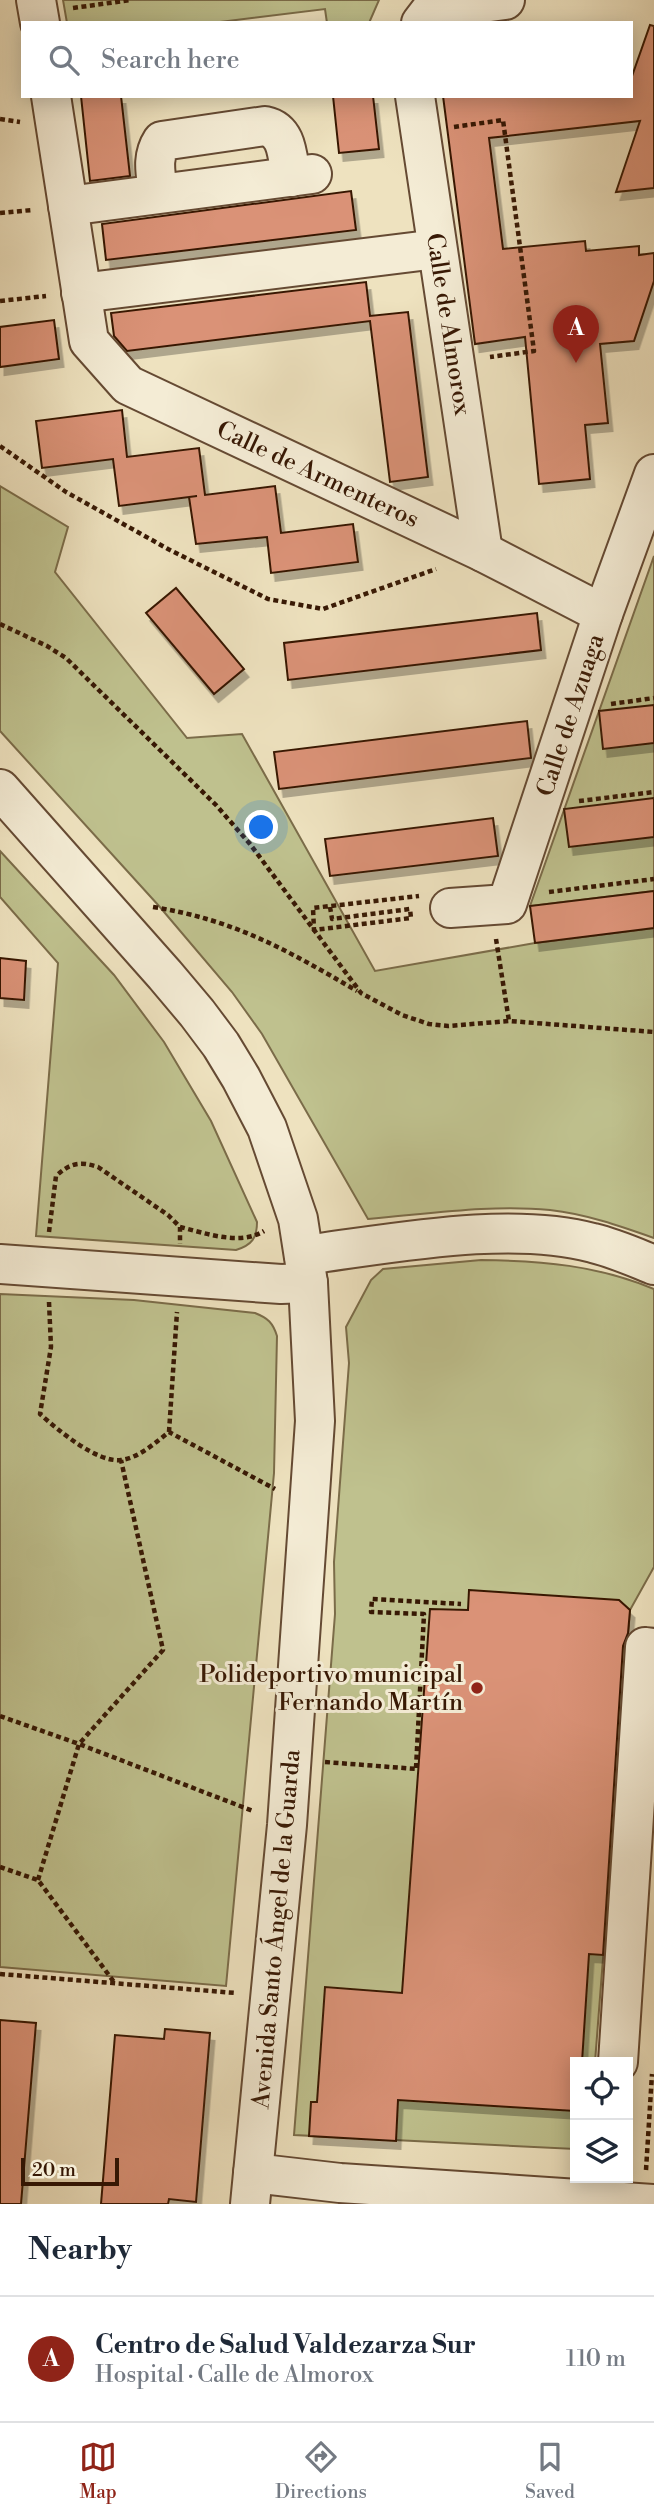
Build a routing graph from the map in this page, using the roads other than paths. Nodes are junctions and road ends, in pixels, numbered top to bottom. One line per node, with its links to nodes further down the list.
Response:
1 (36, 0): 3 (street)
2 (505, 0): 4 (street)
3 (40, 21)
4 (422, 21)
5 (51, 98): 8 (street, Calle de Armenteros)
6 (417, 114): 9 (street, Calle de Almorox)
7 (158, 193): 7 (street); 8 (street)
8 (68, 206): 10 (street, Calle de Armenteros)
9 (437, 249): 10 (street); 12 (street, Calle de Almorox)
10 (81, 293): 12 (street, Calle de Armenteros)
11 (654, 474): 13 (street, Calle de Azuaga)
12 (483, 552): 13 (street, Calle de Armenteros)
13 (603, 614): 15 (street, Calle de Azuaga)
14 (0, 789): 18 (street, Avenida Santo Ángel de la Guarda)
15 (450, 908)
16 (0, 1264): 18 (street)
17 (654, 1265): 18 (street)
18 (306, 1269): 21 (street, Avenida Santo Ángel de la Guarda)
19 (654, 1648): 20 (street)
20 (635, 2067)
21 (252, 2188): 22 (street)
22 (630, 2191)

